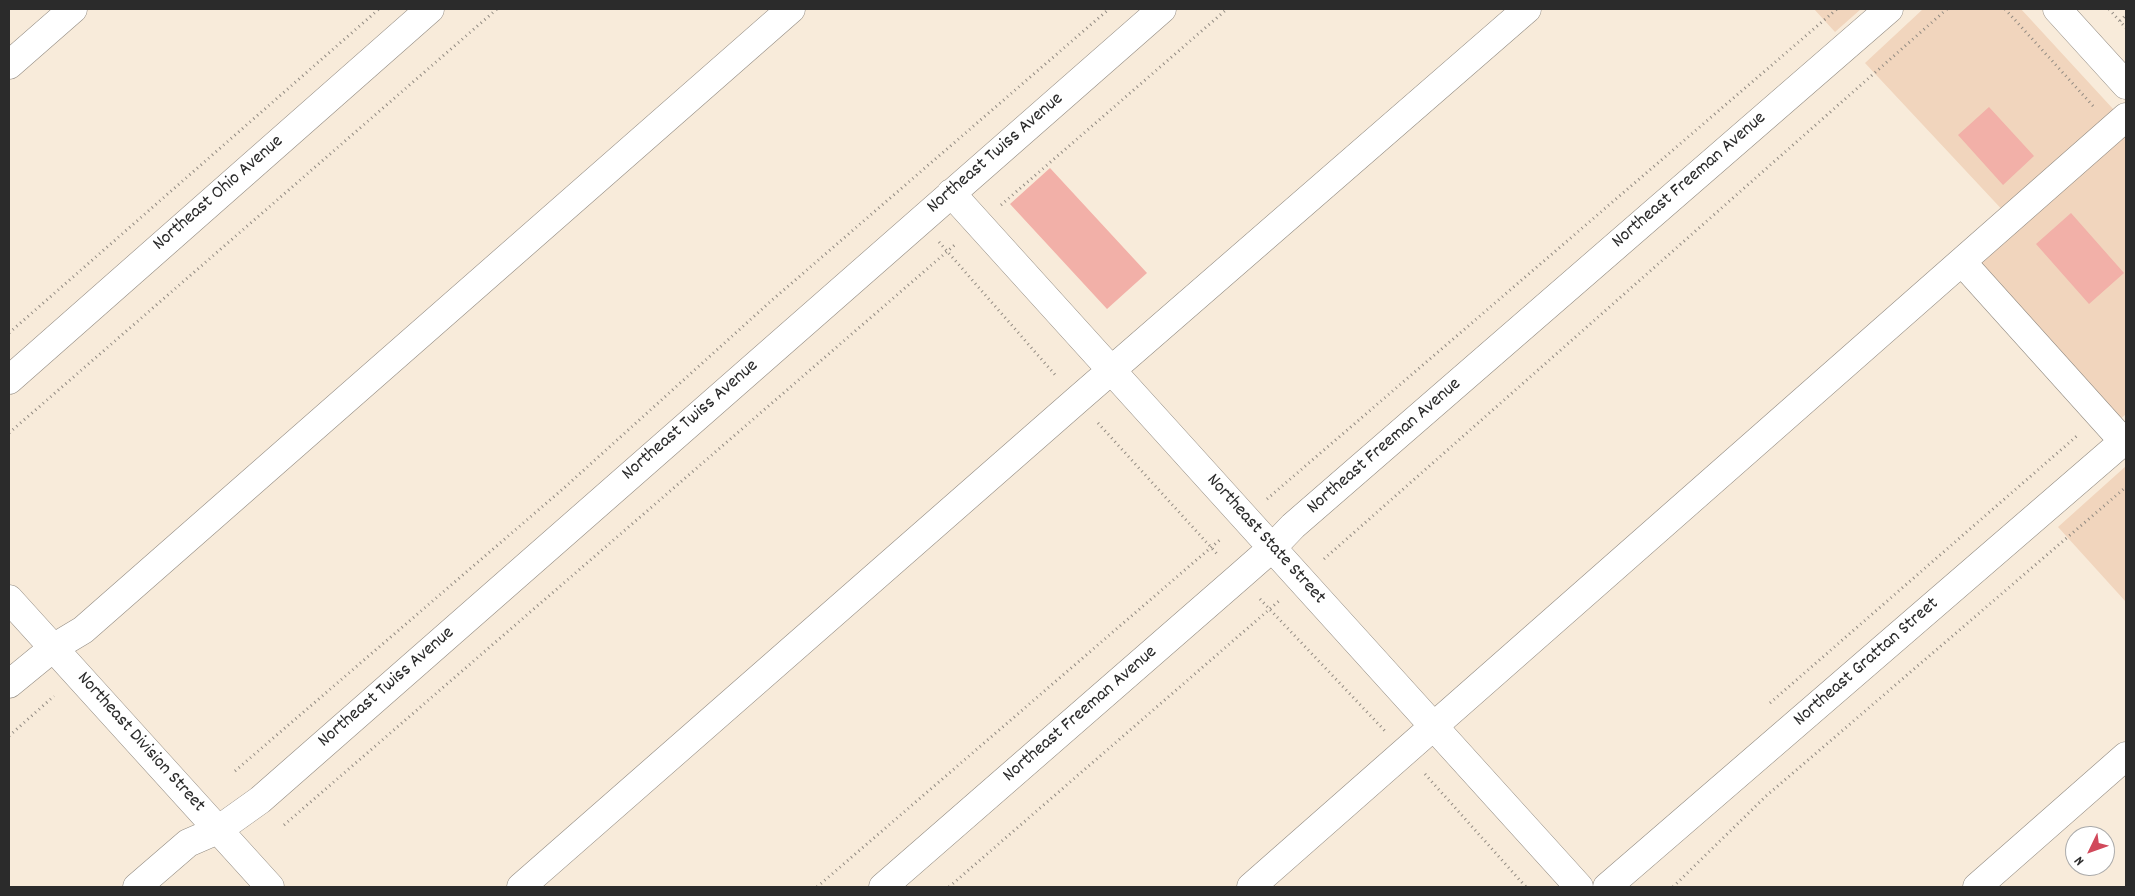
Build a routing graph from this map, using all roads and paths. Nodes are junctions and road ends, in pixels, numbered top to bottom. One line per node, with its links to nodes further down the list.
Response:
1 (73, 9): 19 (street)
2 (379, 9): 28 (path)
3 (430, 9): 30 (street, Northeast Ohio Avenue)
4 (497, 9): 33 (path)
5 (1109, 9): 23 (path)
6 (1162, 9): 22 (street, Northeast Twiss Avenue)
7 (1226, 9): 25 (path)
8 (1527, 9): 29 (street)
9 (1836, 9): 36 (path)
10 (1889, 9): 38 (street, Northeast Freeman Avenue)
11 (1947, 9): 40 (path)
12 (2005, 9): 21 (path)
13 (2109, 9): 17 (path)
14 (786, 10): 43 (street)
15 (2064, 11): 20 (street)
16 (2126, 15): 17 (path)
17 (2120, 21): 18 (path)
18 (2126, 28)
19 (9, 65)
20 (2126, 85)
21 (2120, 122): 27 (street)
22 (950, 193): 24 (street, Northeast Twiss Avenue); 25 (street, Northeast State Street)
23 (889, 198): 24 (path); 51 (path)
24 (918, 222): 26 (path); 53 (street, Northeast Twiss Avenue)
25 (979, 224): 26 (path); 29 (street, Northeast State Street)
26 (948, 250): 31 (path); 52 (path)
27 (1962, 262): 32 (street); 47 (street)
28 (9, 333)
29 (1111, 370): 31 (street); 36 (street, Northeast State Street)
30 (9, 380)
31 (1077, 400): 37 (path); 56 (street)
32 (2100, 416): 34 (street); 46 (path)
33 (9, 432)
34 (2125, 440): 63 (street, Northeast Grattan Street)
35 (2126, 487): 64 (path)
36 (1244, 517): 37 (path); 38 (street, Northeast State Street)
37 (1211, 548): 39 (path); 57 (path)
38 (1272, 548): 39 (street, Northeast Freeman Avenue); 40 (street, Northeast State Street)
39 (1239, 577): 42 (path); 58 (street, Northeast Freeman Avenue)
40 (1302, 581): 42 (path); 47 (street, Northeast State Street)
41 (9, 599): 43 (street, Northeast Division Street)
42 (1269, 609): 49 (path); 59 (path)
43 (53, 648): 44 (street); 53 (street, Northeast Division Street)
44 (9, 684)
45 (54, 696): 48 (path)
46 (1764, 708)
47 (1433, 727): 49 (street); 62 (street, Northeast State Street)
48 (9, 736)
49 (1405, 752): 60 (street); 61 (path)
50 (2126, 756): 65 (street)
51 (236, 771)
52 (284, 824)
53 (218, 830): 54 (street, Northeast Twiss Avenue); 55 (street, Northeast Division Street)
54 (137, 887)
55 (270, 887)
56 (521, 887)
57 (817, 887)
58 (882, 887)
59 (949, 887)
60 (1251, 887)
61 (1526, 887)
62 (1578, 887)
63 (1607, 887)
64 (1673, 887)
65 (1977, 887)

